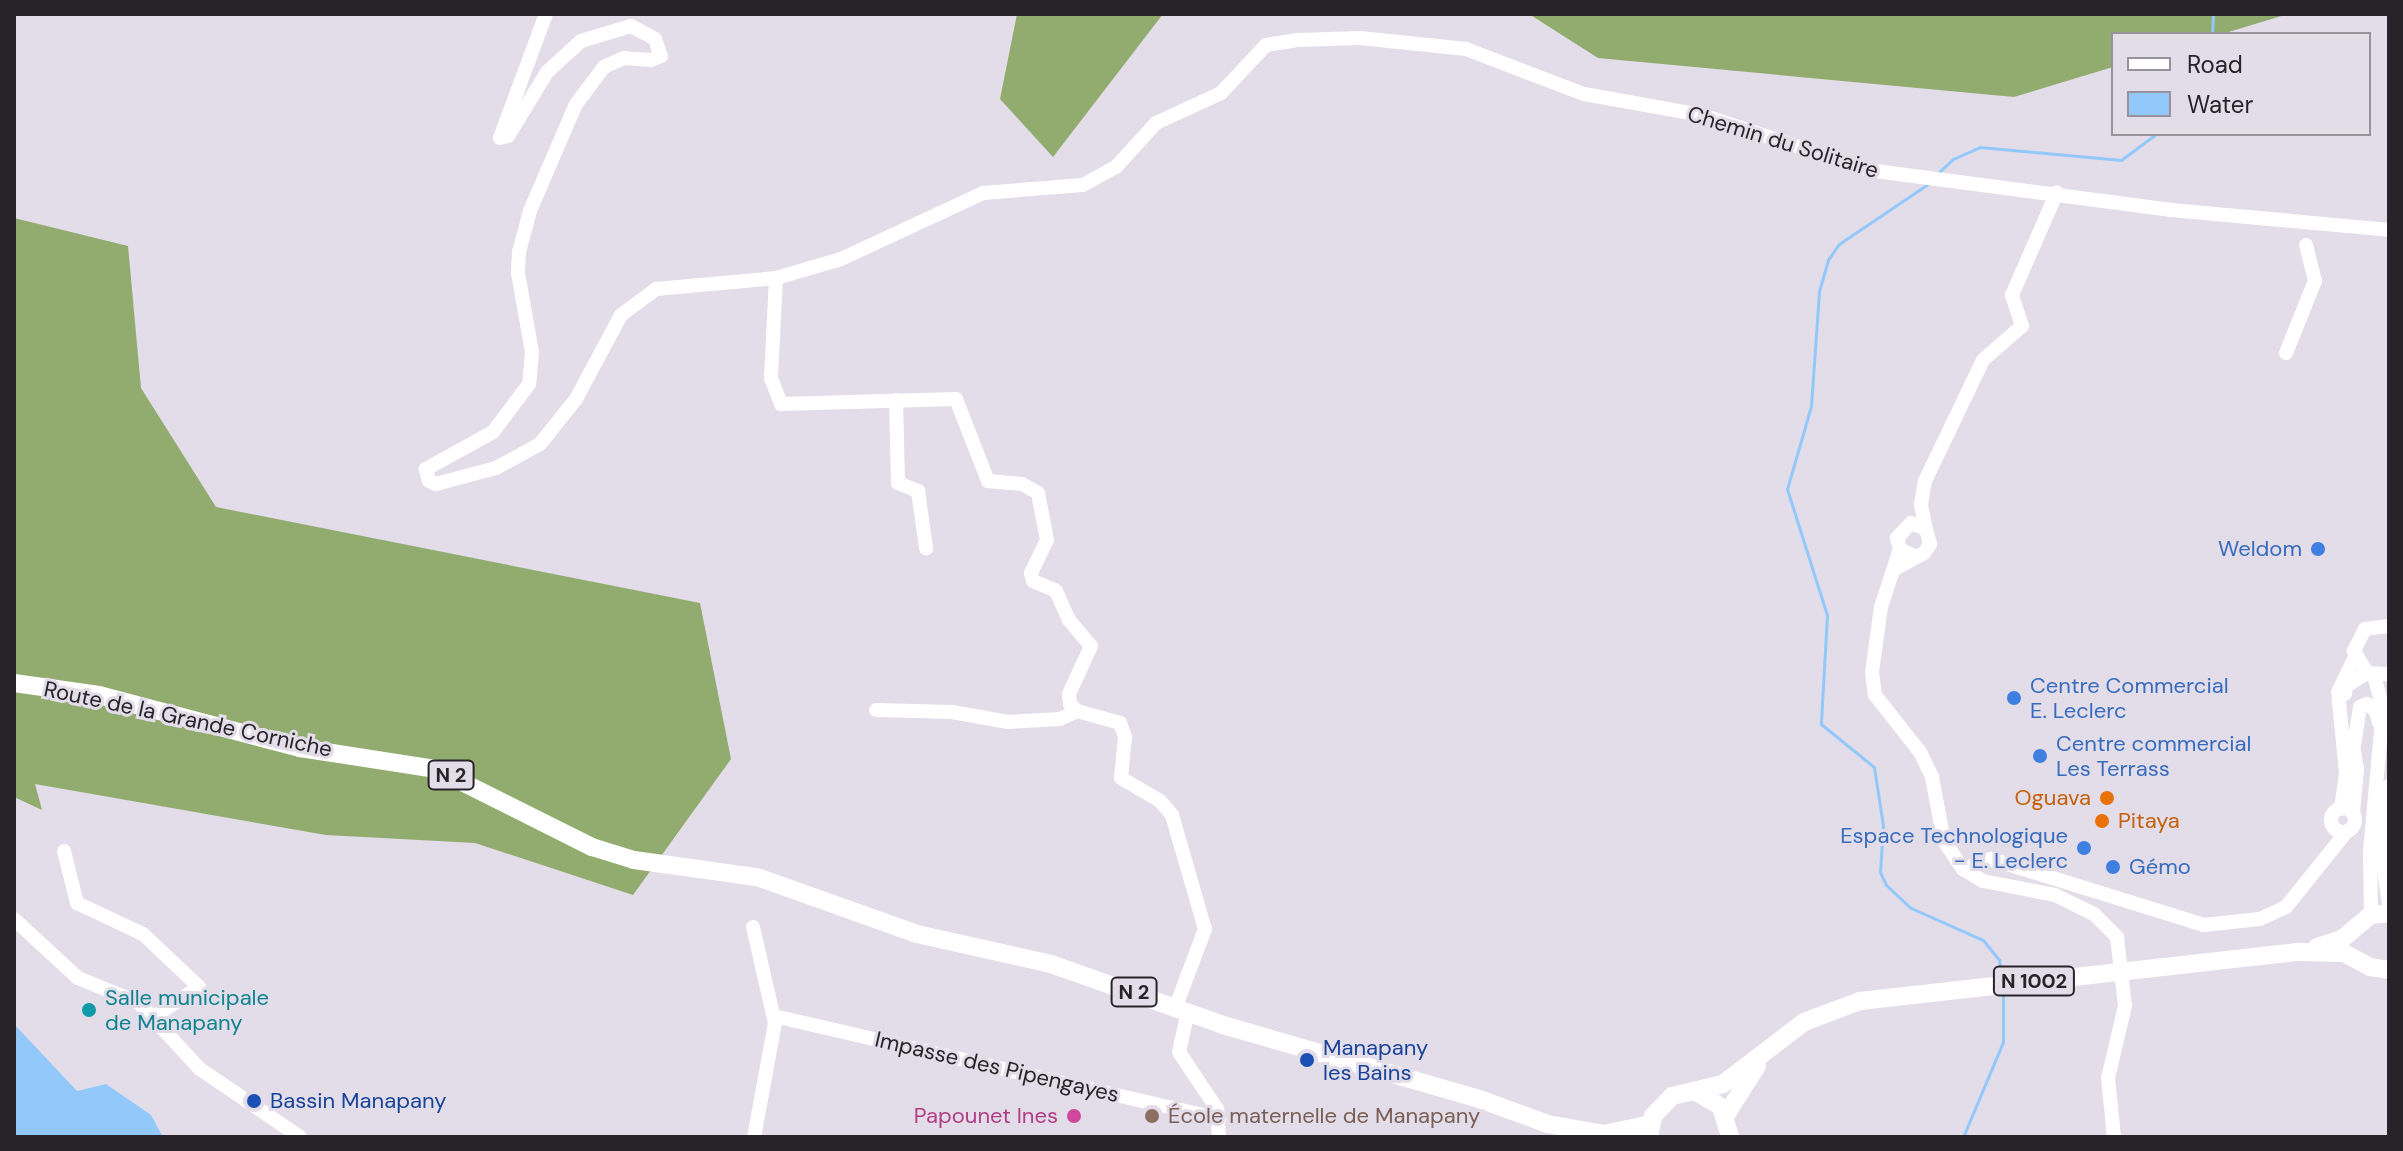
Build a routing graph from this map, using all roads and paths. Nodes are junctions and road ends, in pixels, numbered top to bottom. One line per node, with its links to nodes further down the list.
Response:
1 (546, 14): 5 (street, Chemin du Solitaire)
2 (2057, 192): 3 (street, Chemin du Solitaire); 5 (street, Chemin du Solitaire); 8 (street)
3 (2389, 230)
4 (2306, 245): 6 (street)
5 (776, 278): 7 (street)
6 (2286, 353)
7 (896, 400): 11 (street); 20 (street)
8 (1921, 505): 9 (street); 10 (street)
9 (1906, 525): 10 (street); 12 (street)
10 (1926, 529): 13 (street)
11 (926, 548)
12 (1900, 549): 13 (street); 14 (street)
13 (1914, 556): 14 (street)
14 (1897, 568): 26 (street)
15 (2389, 626): 16 (street)
16 (2355, 657): 17 (street); 24 (street)
17 (2377, 674): 21 (street); 22 (street)
18 (14, 683): 34 (main road, Route de la Grande Corniche / N 2)
19 (876, 710): 20 (street)
20 (1077, 711): 34 (street)
21 (2381, 733): 22 (street); 28 (street)
22 (2354, 745): 24 (street)
23 (2389, 786): 27 (street)
24 (2347, 811): 26 (street)
25 (64, 851): 35 (street)
26 (1963, 869): 48 (street)
27 (2389, 904)
28 (2373, 918): 31 (main road, N 1002); 32 (main road)
29 (14, 919): 35 (street)
30 (753, 927): 36 (street)
31 (2299, 952): 32 (main road, N 1002); 37 (main road, N 1002)
32 (2359, 958): 33 (main road)
33 (2389, 970)
34 (1182, 1009): 40 (street); 41 (main road, Route de la Grande Corniche / N 2)
35 (155, 1016): 43 (street)
36 (774, 1016): 40 (street, Impasse des Pipengayes); 44 (street)
37 (1786, 1034): 38 (main road, N 1002); 39 (main road, N 1002)
38 (1698, 1093): 39 (main road); 42 (main road)
39 (1726, 1115): 47 (main road)
40 (1219, 1119): 45 (street)
41 (1548, 1124): 42 (main road, Route de la Grande Corniche / N 2); 46 (main road, Route de la Grande Corniche / N 2)
42 (1650, 1131)
43 (300, 1137)
44 (754, 1137)
45 (1219, 1137)
46 (1572, 1137)
47 (1730, 1137)
48 (2114, 1137)

